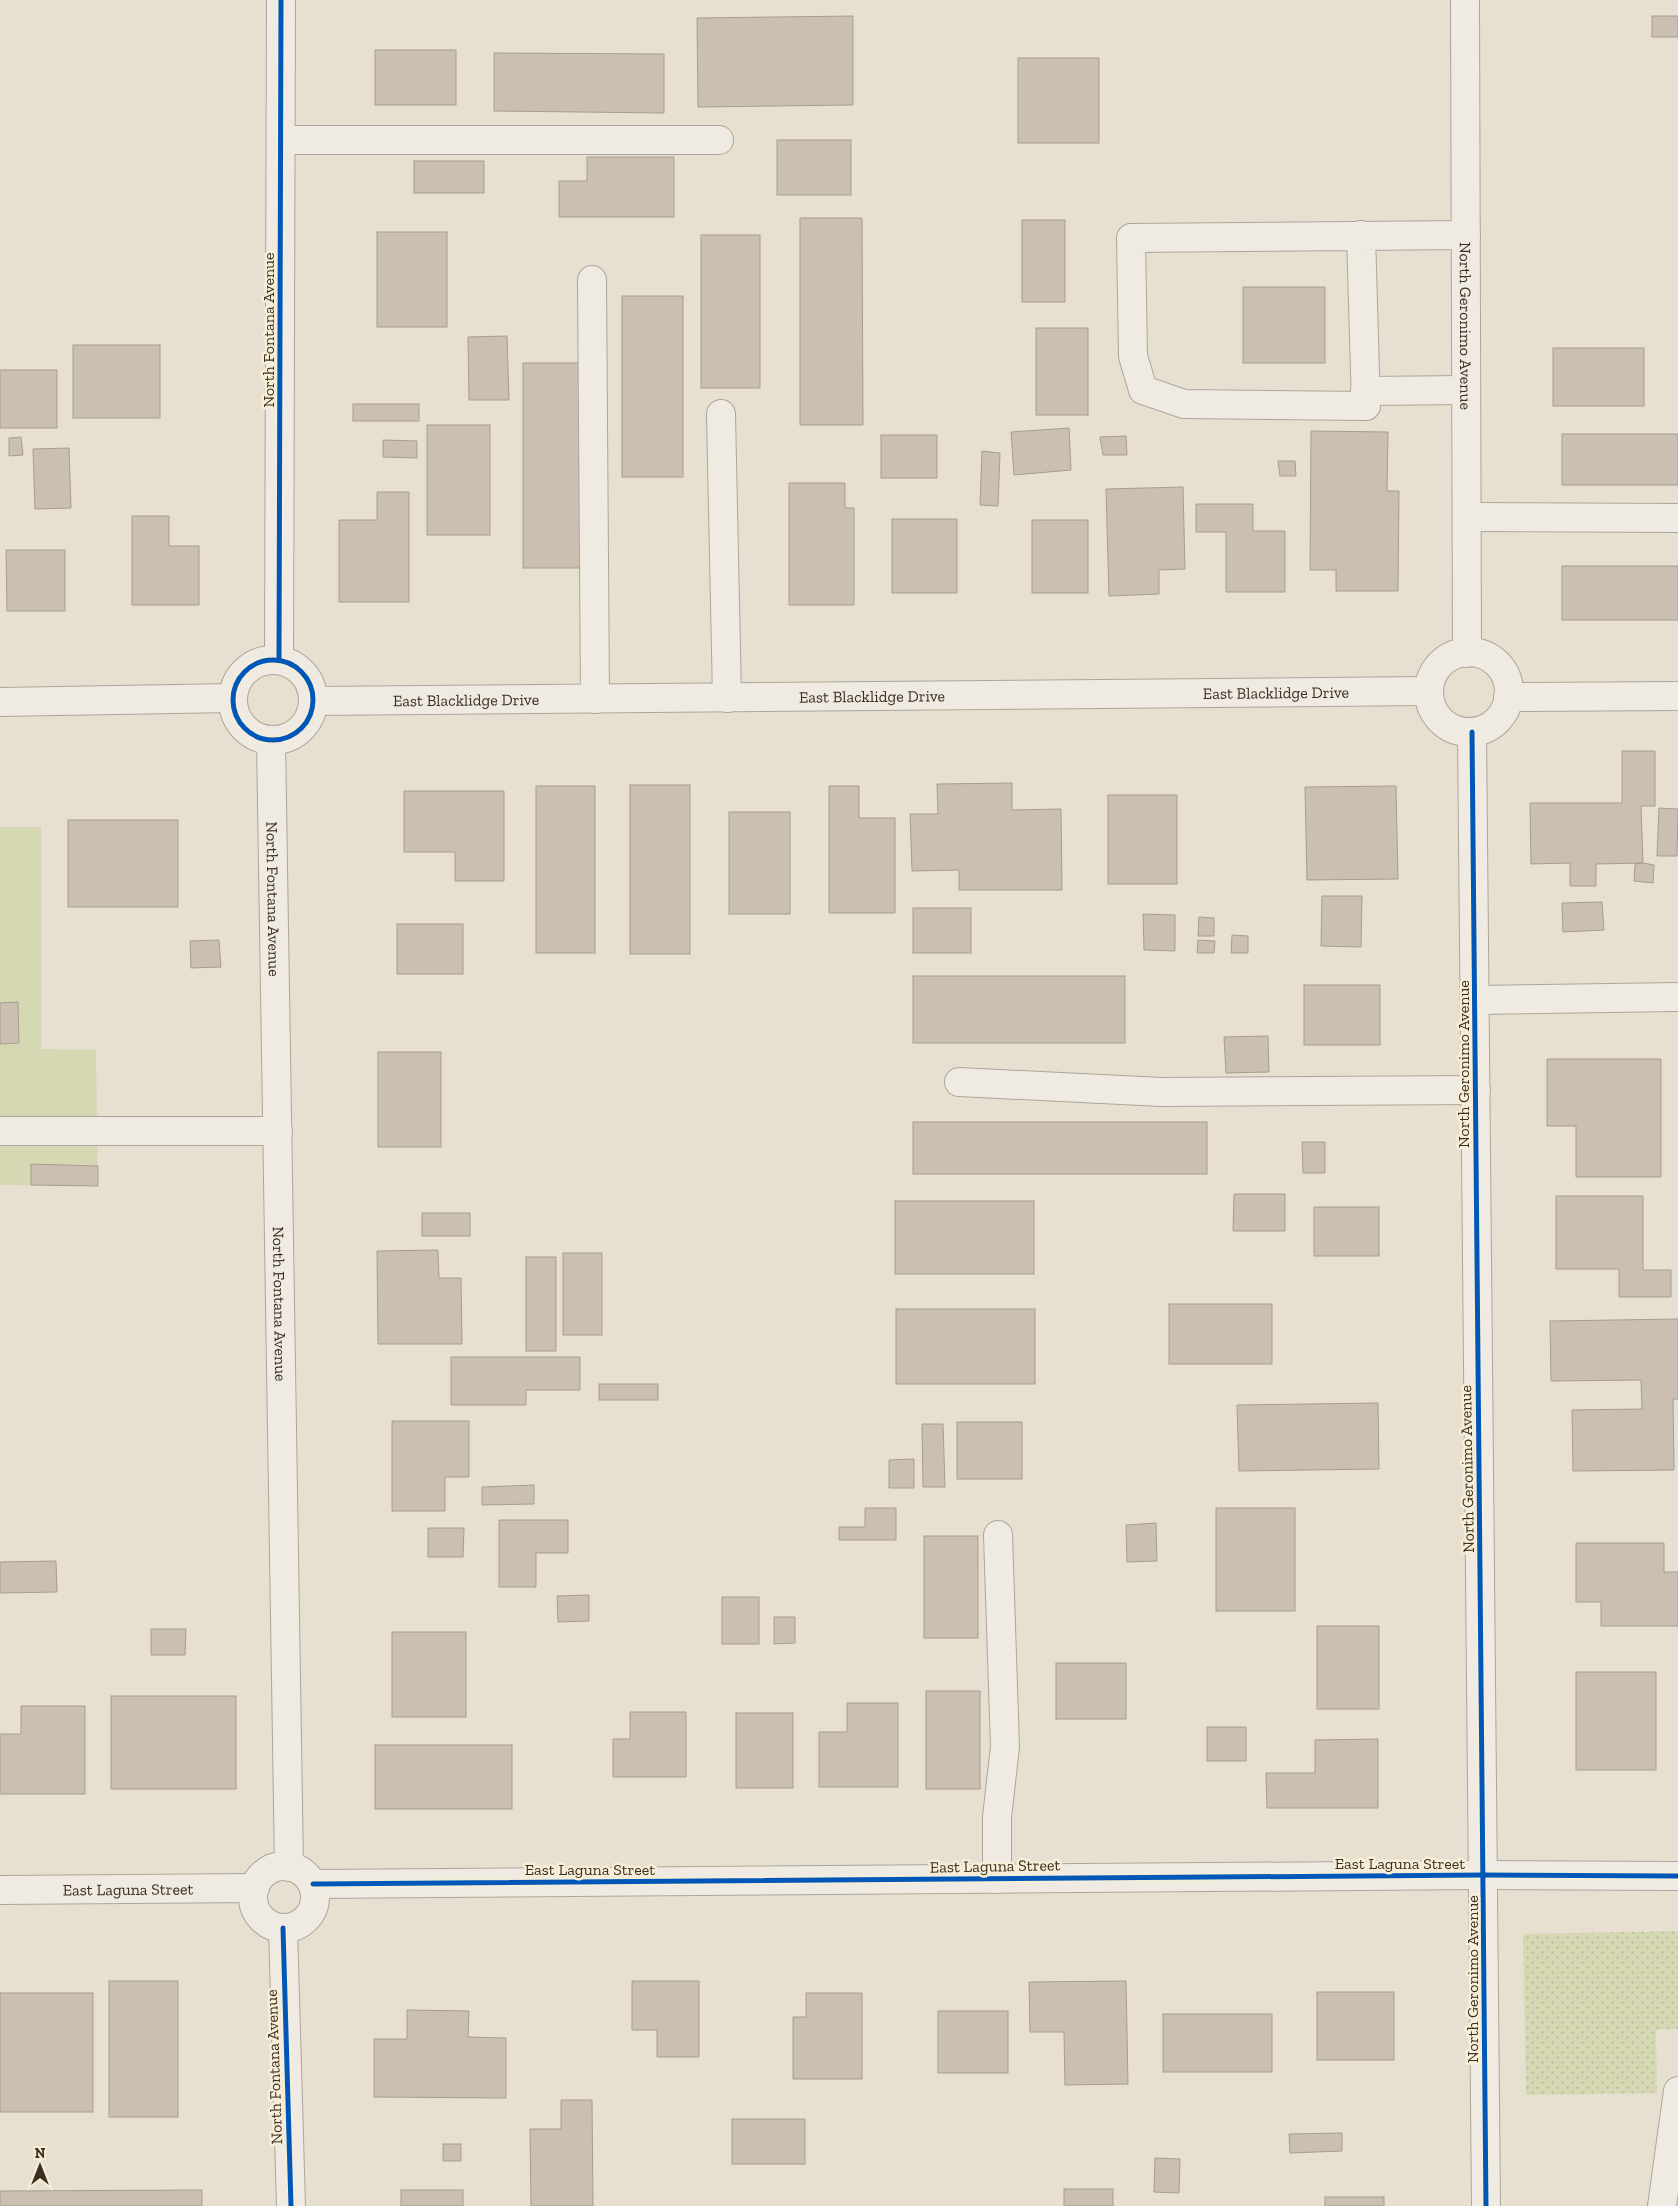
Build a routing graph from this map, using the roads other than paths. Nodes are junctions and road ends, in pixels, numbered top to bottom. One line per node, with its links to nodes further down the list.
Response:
1 (281, 0): 3 (street, North Fontana Avenue)
2 (1465, 0): 6 (street, North Geronimo Avenue)
3 (281, 140): 4 (street); 14 (street, North Fontana Avenue)
4 (719, 140)
5 (1361, 235): 6 (street); 9 (street); 9 (street)
6 (1466, 235): 8 (street, North Geronimo Avenue)
7 (592, 280): 20 (street)
8 (1466, 390): 9 (street); 11 (street, North Geronimo Avenue)
9 (1365, 391)
10 (721, 414): 19 (street)
11 (1467, 517): 12 (street); 13 (street, North Geronimo Avenue)
12 (1678, 518)
13 (1467, 652): 15 (street); 17 (street)
14 (279, 660): 18 (street); 21 (street)
15 (1428, 691): 19 (street, East Blacklidge Drive); 23 (street)
16 (1678, 696): 17 (street)
17 (1508, 697): 23 (street)
18 (233, 698): 22 (street); 24 (street)
19 (727, 698): 20 (street, East Blacklidge Drive)
20 (595, 699): 21 (street, East Blacklidge Drive)
21 (314, 701): 24 (street)
22 (0, 702)
23 (1472, 732): 26 (street, North Geronimo Avenue)
24 (271, 740): 30 (street, North Fontana Avenue)
25 (1678, 997): 26 (street)
26 (1475, 1000): 28 (street, North Geronimo Avenue)
27 (959, 1082): 28 (street)
28 (1476, 1090): 33 (street, North Geronimo Avenue)
29 (0, 1131): 30 (street)
30 (278, 1132): 32 (street, North Fontana Avenue)
31 (998, 1535): 35 (street)
32 (289, 1866): 36 (street); 37 (street)
33 (1483, 1875): 34 (street, East Laguna Street); 35 (street, East Laguna Street); 42 (street, North Geronimo Avenue)
34 (1678, 1876)
35 (997, 1879): 36 (street, East Laguna Street)
36 (313, 1884): 39 (street)
37 (255, 1888): 38 (street, East Laguna Street); 39 (street)
38 (0, 1890)
39 (282, 1928): 41 (street, North Fontana Avenue)
40 (1678, 2091): 43 (street)
41 (291, 2206)
42 (1486, 2206)
43 (1662, 2206)

